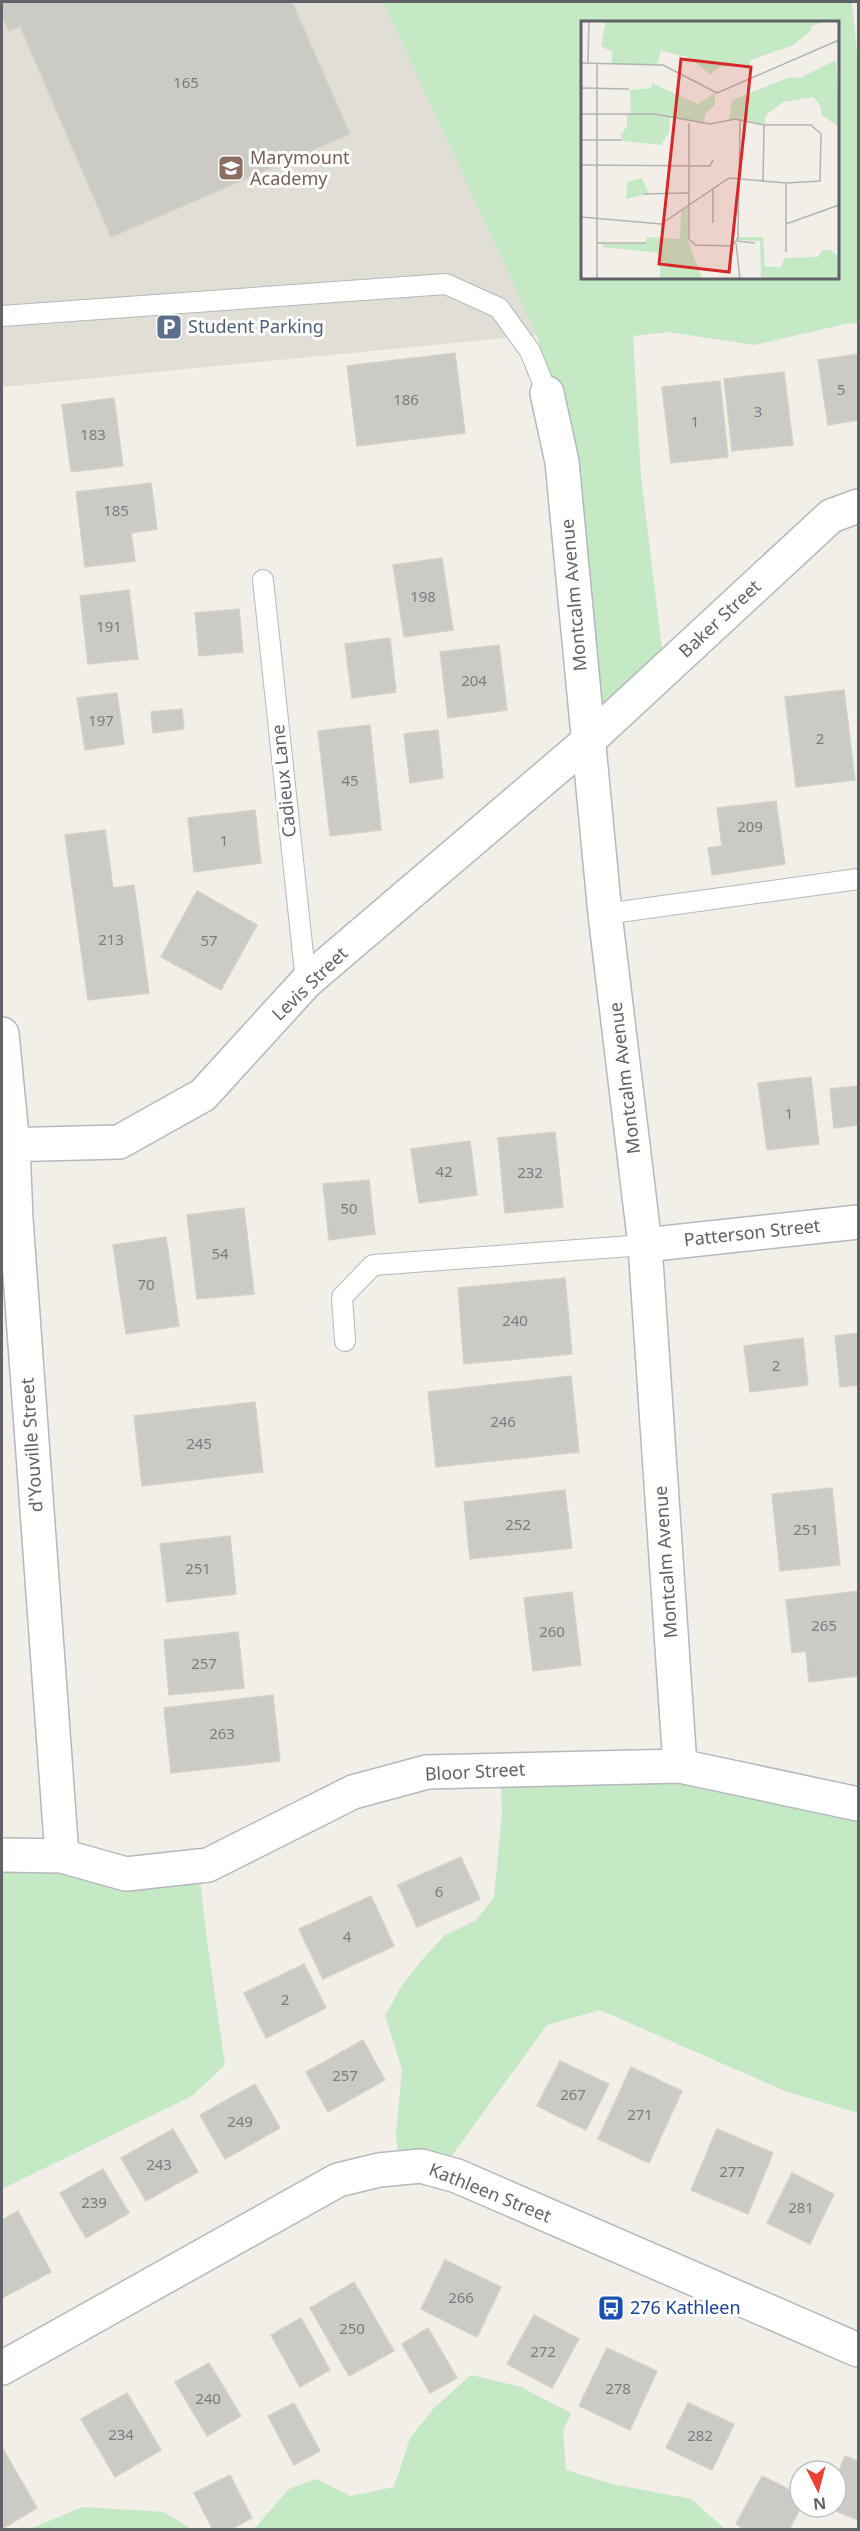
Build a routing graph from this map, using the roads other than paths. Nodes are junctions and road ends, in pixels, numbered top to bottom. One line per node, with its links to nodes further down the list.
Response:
1 (2, 316): 2 (lane)
2 (547, 393): 5 (street, Montcalm Avenue)
3 (858, 506): 5 (street, Baker Street)
4 (263, 580): 8 (lane, Cadieux Lane)
5 (588, 742): 7 (street, Montcalm Avenue); 8 (street, Levis Street)
6 (858, 879): 7 (lane)
7 (605, 914): 12 (street, Montcalm Avenue)
8 (306, 982): 10 (street, Levis Street)
9 (2, 1034): 10 (street, d'Youville Street)
10 (7, 1145): 17 (street, d'Youville Street)
11 (858, 1222): 12 (street, Patterson Street)
12 (645, 1245): 13 (lane); 14 (street, Montcalm Avenue)
13 (345, 1341)
14 (680, 1767): 15 (street, Bloor Street); 17 (street, Bloor Street)
15 (858, 1804)
16 (2, 1855): 17 (street, Bloor Street)
17 (62, 1856)
18 (858, 2350): 19 (street, Kathleen Street)
19 (2, 2368)

